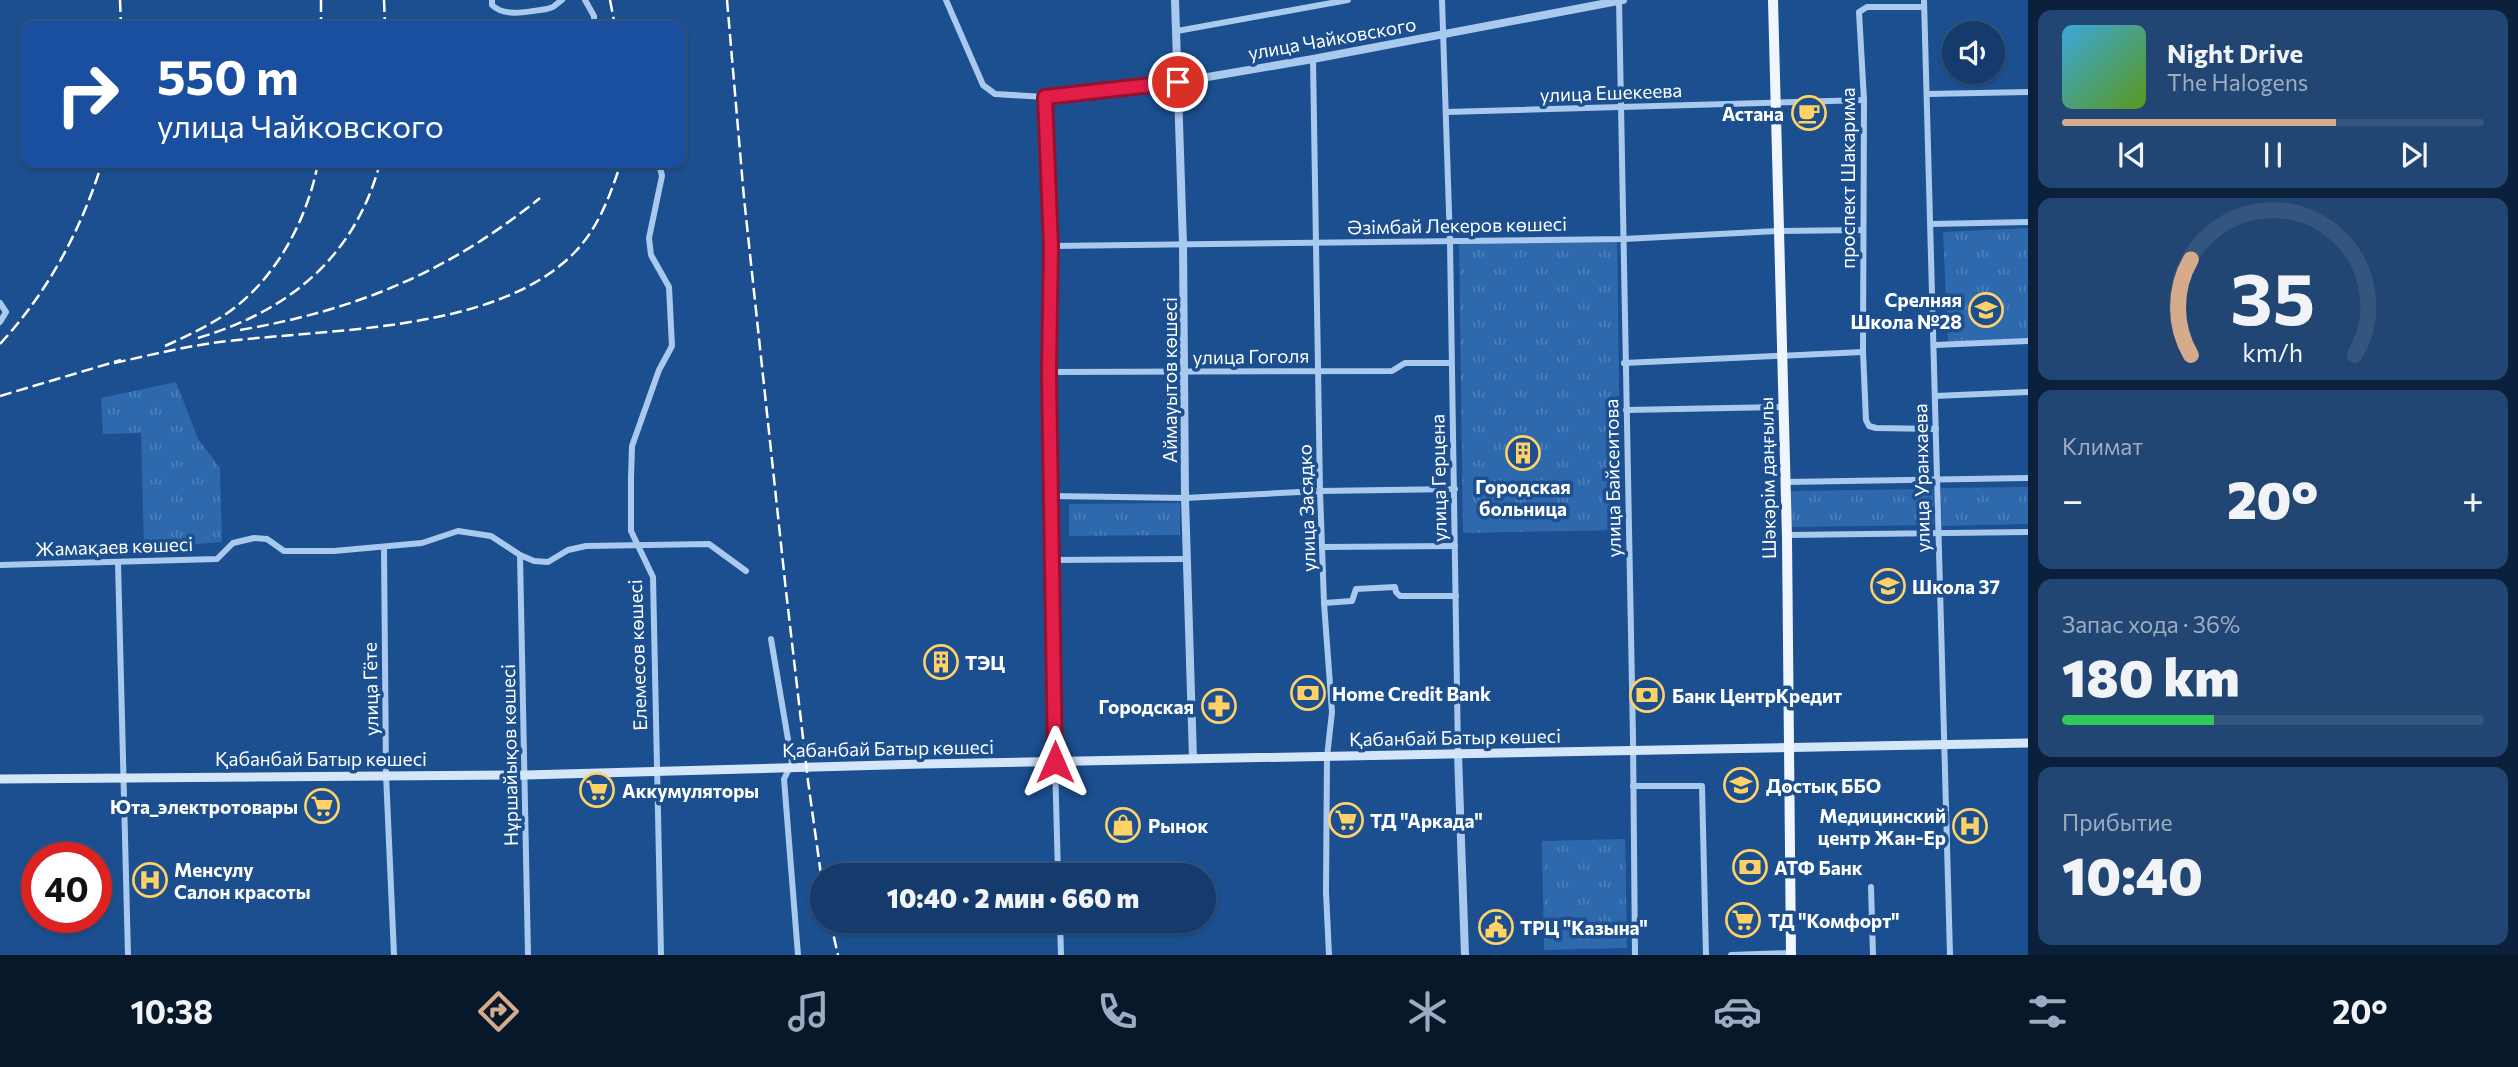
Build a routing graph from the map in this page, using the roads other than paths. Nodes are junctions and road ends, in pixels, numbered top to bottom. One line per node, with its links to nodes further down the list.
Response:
1 (492, 0): 2 (street)
2 (562, 0)
3 (585, 0): 12 (street)
4 (946, 0): 19 (street)
5 (1175, 0): 13 (street, Аймауытов көшесі)
6 (1348, 0): 10 (street)
7 (1442, 0): 14 (street, улица Герцена)
8 (1620, 0): 14 (street, улица Чайковского); 22 (street, улица Байсеитова)
9 (1773, 0): 21 (main road, Шәкәрім даңғылы)
10 (1313, 3): 13 (street)
11 (1924, 4): 18 (street, улица Уранхаева); 20 (street, проспект Шакарима)
12 (594, 21)
13 (1177, 31): 16 (street, Аймауытов көшесі)
14 (1445, 33): 15 (street, улица Чайковского); 23 (street, улица Герцена)
15 (1313, 59): 16 (street, улица Чайковского); 31 (street, улица Засядко)
16 (1178, 82): 19 (street, улица Чайковского); 32 (street, Аймауытов көшесі)
17 (2028, 92): 18 (street)
18 (1927, 94): 26 (street, улица Уранхаева)
19 (1045, 97): 33 (street)
20 (1864, 100): 21 (street, улица Ешекеева); 27 (street, проспект Шакарима)
21 (1776, 102): 22 (street, улица Ешекеева); 28 (main road, Шәкәрім даңғылы)
22 (1622, 108): 23 (street, улица Ешекеева); 29 (street, улица Байсеитова)
23 (1447, 112): 30 (street, улица Герцена)
24 (660, 168): 60 (street, Елемесов көшесі)
25 (2028, 222): 26 (street)
26 (1931, 225): 37 (street, улица Уранхаева)
27 (1863, 230): 28 (street, Әзімбай Лекеров көшесі); 38 (street, проспект Шакарима)
28 (1777, 231): 29 (street, Әзімбай Лекеров көшесі); 39 (main road, Шәкәрім даңғылы)
29 (1624, 239): 30 (street, Әзімбай Лекеров көшесі); 41 (street, улица Байсеитова)
30 (1450, 242): 31 (street, Әзімбай Лекеров көшесі); 40 (street, улица Герцена)
31 (1316, 243): 32 (street, Әзімбай Лекеров көшесі); 42 (street, улица Засядко)
32 (1183, 244): 33 (street, Әзімбай Лекеров көшесі); 44 (street, Аймауытов көшесі)
33 (1051, 246): 43 (street)
34 (0, 303): 35 (street)
35 (0, 322)
36 (2028, 341): 37 (street)
37 (1935, 345): 46 (street, улица Уранхаева)
38 (1863, 352): 39 (street); 49 (street, проспект Шакарима)
39 (1781, 356): 41 (street); 47 (main road, Шәкәрім даңғылы)
40 (1451, 363): 42 (street, улица Гоголя); 53 (street, улица Герцена)
41 (1624, 363): 48 (street, улица Байсеитова)
42 (1318, 371): 44 (street, улица Гоголя); 54 (street, улица Засядко)
43 (1049, 372): 44 (street, улица Гоголя); 55 (street)
44 (1186, 372): 56 (street, Аймауытов көшесі)
45 (2028, 392): 46 (street)
46 (1935, 396): 49 (street, улица Уранхаева)
47 (1783, 407): 48 (street); 52 (main road, Шәкәрім даңғылы)
48 (1626, 410): 76 (street, улица Байсеитова)
49 (1936, 429): 51 (street, улица Уранхаева)
50 (2028, 478): 51 (street)
51 (1937, 480): 52 (street); 58 (street, улица Уранхаева)
52 (1786, 482): 59 (main road, Шәкәрім даңғылы)
53 (1455, 489): 54 (street); 61 (street, улица Герцена)
54 (1320, 491): 56 (street); 62 (street, улица Засядко)
55 (1051, 496): 56 (street); 66 (street)
56 (1185, 498): 65 (street, Аймауытов көшесі)
57 (2028, 532): 58 (street)
58 (1938, 533): 59 (street); 74 (street, улица Уранхаева)
59 (1787, 535): 75 (main road, Шәкәрім даңғылы)
60 (637, 545): 64 (street, Жамақаев көшесі); 69 (street, Жамақаев көшесі); 82 (street, Елемесов көшесі)
61 (1455, 546): 62 (street); 70 (street, улица Герцена)
62 (1323, 547): 71 (street, улица Засядко)
63 (384, 548): 64 (street, Жамақаев көшесі); 67 (street, Жамақаев көшесі); 83 (street, улица Гёте)
64 (520, 555): 84 (street, Нұршайықов көшесі)
65 (1187, 559): 66 (street); 79 (street, Аймауытов көшесі)
66 (1054, 560): 80 (street)
67 (118, 562): 68 (street, Жамақаев көшесі); 85 (street)
68 (0, 565)
69 (746, 571)
70 (1456, 596): 71 (street); 77 (street, улица Герцена)
71 (1324, 603): 78 (street, улица Засядко)
72 (771, 639): 81 (street)
73 (2028, 743): 74 (main road, Қабанбай Батыр көшесі)
74 (1944, 744): 75 (main road, Қабанбай Батыр көшесі); 104 (street, улица Уранхаева)
75 (1787, 749): 76 (main road, Қабанбай Батыр көшесі); 91 (main road, Шәкәрім даңғылы)
76 (1633, 751): 77 (main road, Қабанбай Батыр көшесі); 87 (street, улица Байсеитова)
77 (1458, 754): 78 (main road, Қабанбай Батыр көшесі); 99 (street, улица Герцена)
78 (1327, 757): 79 (main road, Қабанбай Батыр көшесі); 98 (street, улица Засядко)
79 (1193, 759): 80 (main road, Қабанбай Батыр көшесі)
80 (1055, 762): 81 (main road, Қабанбай Батыр көшесі); 88 (street)
81 (790, 768): 82 (main road, Қабанбай Батыр көшесі); 96 (street)
82 (657, 771): 84 (main road, Қабанбай Батыр көшесі); 95 (street, Елемесов көшесі)
83 (386, 774): 84 (main road, Қабанбай Батыр көшесі); 85 (main road, Қабанбай Батыр көшесі); 93 (street, улица Гёте)
84 (526, 775): 94 (street, Нұршайықов көшесі)
85 (124, 777): 86 (main road, Қабанбай Батыр көшесі); 92 (street)
86 (0, 779)
87 (1633, 786): 100 (street, улица Байсеитова); 101 (street)
88 (1058, 863)
89 (1871, 887): 103 (street)
90 (1060, 933): 97 (street)
91 (1791, 954): 102 (street)
92 (128, 955)
93 (394, 955)
94 (528, 955)
95 (660, 955)
96 (798, 955)
97 (1061, 955)
98 (1329, 955)
99 (1465, 955)
100 (1635, 955)
101 (1706, 955)
102 (1731, 955)
103 (1873, 955)
104 (1950, 955)

